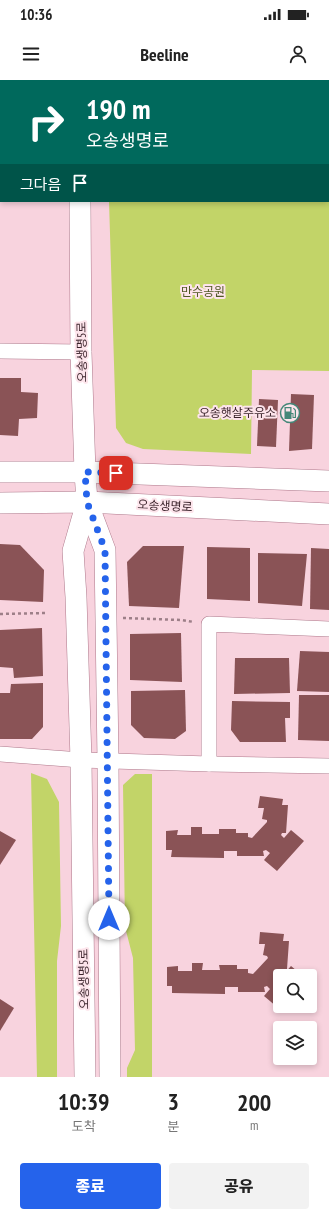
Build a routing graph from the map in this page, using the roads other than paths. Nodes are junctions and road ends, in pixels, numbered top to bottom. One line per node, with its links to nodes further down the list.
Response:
1 (80, 202): 3 (street, 오송생명5로)
2 (0, 351): 3 (street)
3 (81, 352): 5 (street, 오송생명5로)
4 (0, 472): 5 (street)
5 (85, 472): 6 (street); 7 (street, 오송생명5로)
6 (329, 481)
7 (87, 502): 8 (street, 오송생명로); 9 (street, 오송생명로); 12 (street, 오송생명5로); 13 (street, 오송생명5로)
8 (0, 503)
9 (329, 514)
10 (329, 629): 14 (street)
11 (0, 754): 12 (street)
12 (81, 760): 13 (street); 16 (street, 오송생명5로)
13 (108, 761): 14 (street); 17 (street, 오송생명5로)
14 (209, 764): 15 (street)
15 (329, 766)
16 (85, 1077)
17 (110, 1077)

